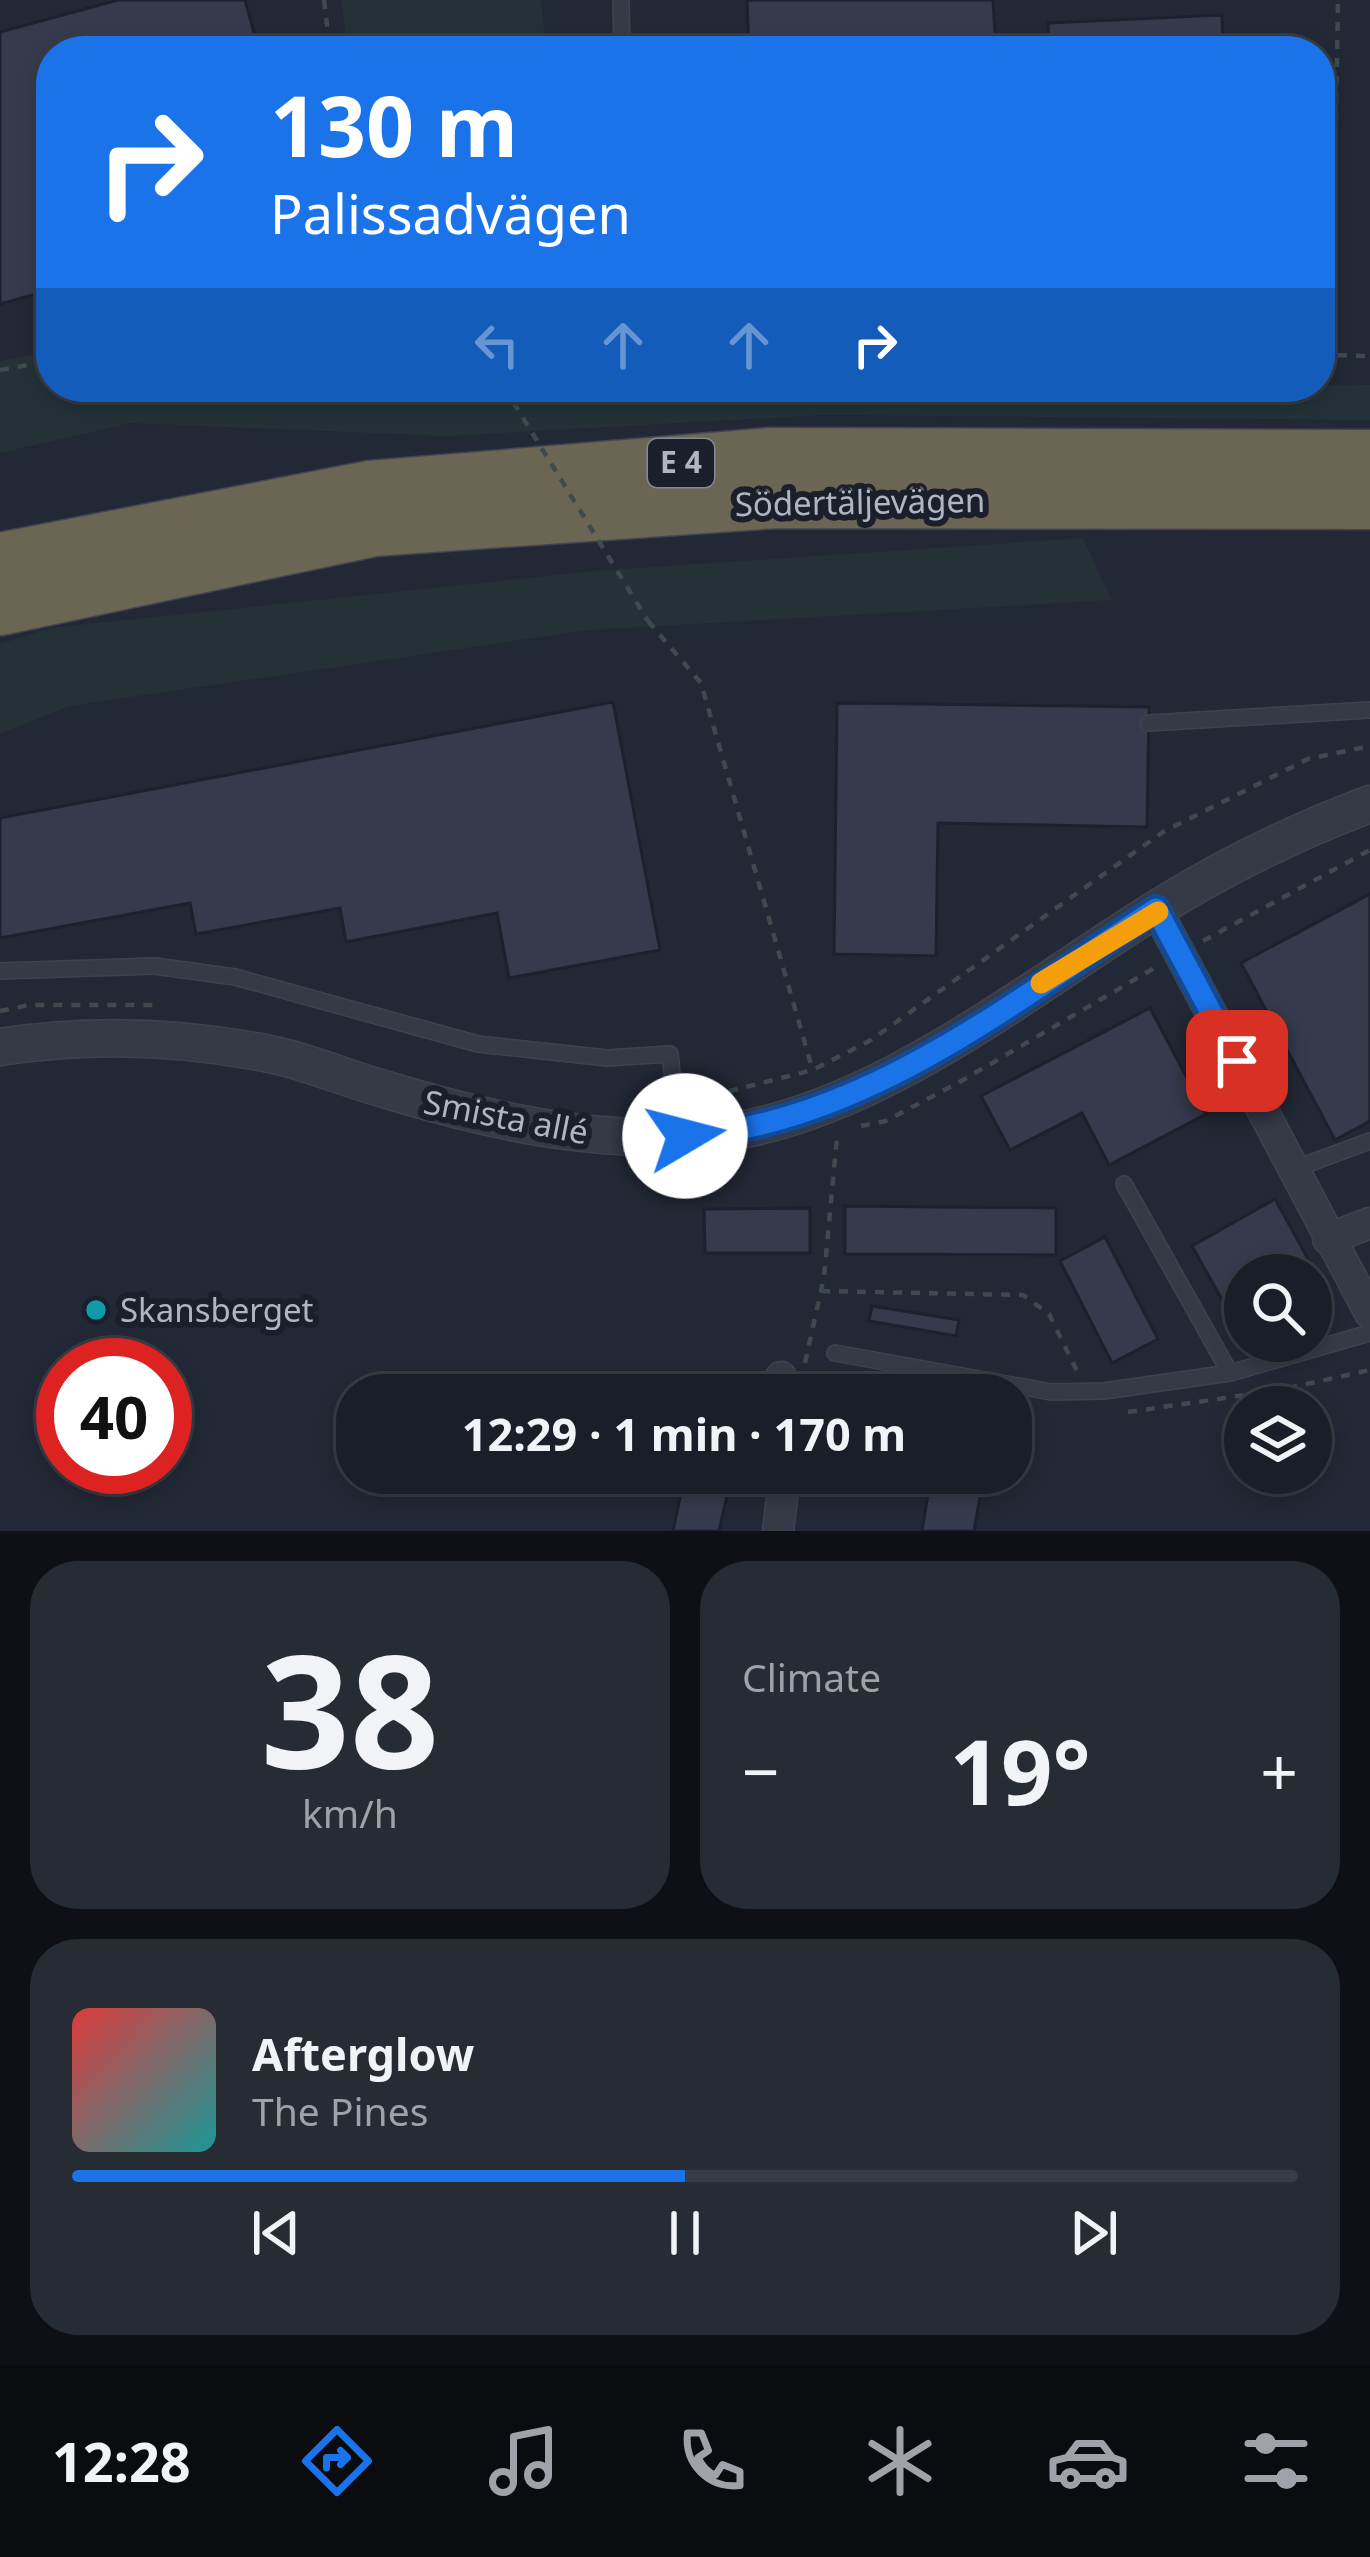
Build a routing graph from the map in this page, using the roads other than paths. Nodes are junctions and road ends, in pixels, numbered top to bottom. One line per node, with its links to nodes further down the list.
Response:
1 (621, 0): 2 (lane)
2 (622, 36)
3 (1370, 457): 5 (highway, Södertäljevägen / E 4)
4 (1370, 502): 6 (highway, Södertäljevägen / E 4)
5 (0, 560)
6 (0, 608)
7 (1370, 710): 8 (lane)
8 (1149, 723)
9 (1370, 804): 10 (street, Smista allé)
10 (1156, 909): 12 (street, Smista allé); 15 (street)
11 (0, 970): 13 (lane)
12 (0, 1047)
13 (675, 1101)
14 (1370, 1141): 15 (lane)
15 (1294, 1169): 18 (street)
16 (1124, 1184): 22 (lane)
17 (1370, 1223): 18 (street)
18 (1328, 1239): 19 (street)
19 (1370, 1313)
20 (1370, 1333): 22 (lane)
21 (836, 1353): 22 (lane)
22 (1230, 1373)
23 (782, 1494): 24 (street)
24 (778, 1531)

